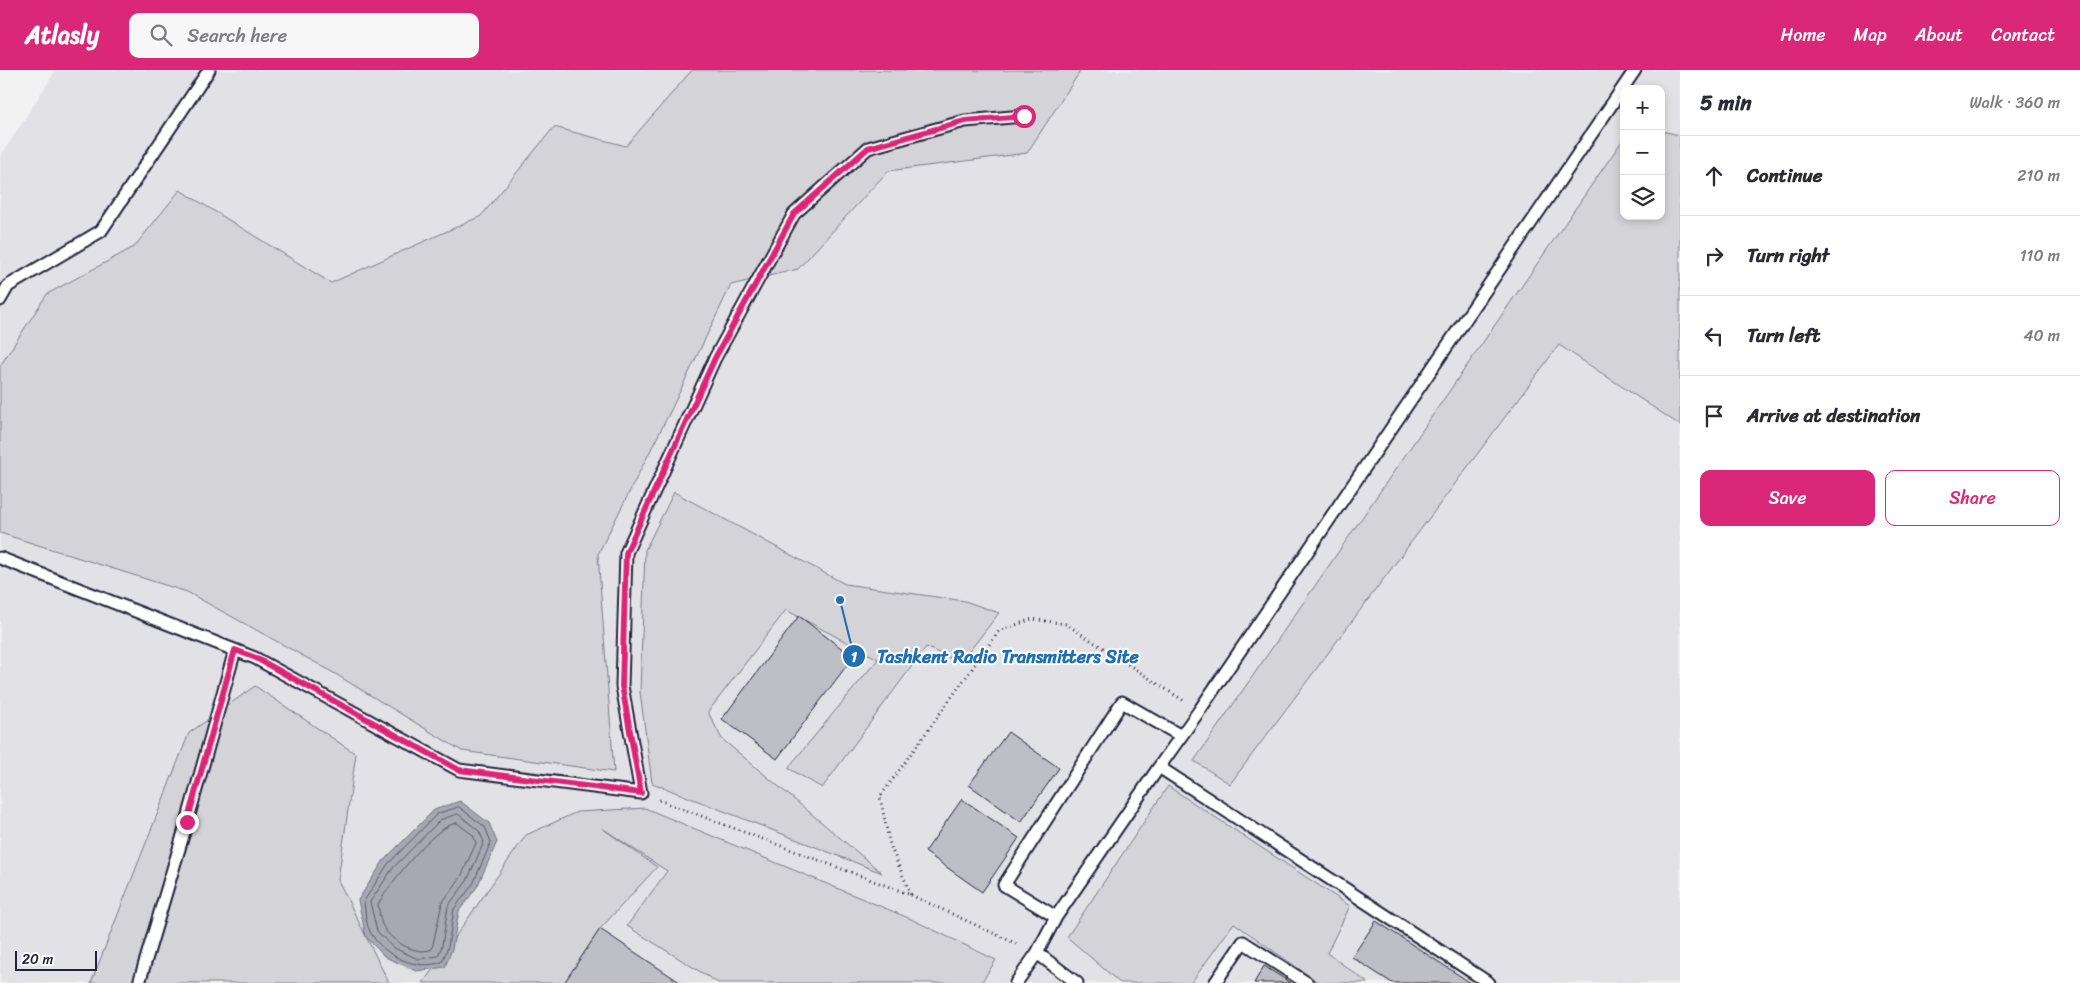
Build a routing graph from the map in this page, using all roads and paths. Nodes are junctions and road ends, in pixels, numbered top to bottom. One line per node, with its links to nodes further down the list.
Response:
1 (209, 70): 4 (lane)
2 (1635, 70): 7 (lane)
3 (1024, 116): 10 (lane)
4 (0, 300)
5 (0, 558): 6 (lane)
6 (235, 650): 10 (lane); 14 (lane)
7 (1199, 711): 8 (lane); 11 (path)
8 (1181, 736): 9 (lane); 12 (lane)
9 (1159, 767): 12 (lane); 19 (lane)
10 (641, 793): 11 (path)
11 (911, 895): 13 (path)
12 (1056, 917): 13 (lane)
13 (1037, 953): 15 (lane); 16 (lane)
14 (140, 983)
15 (1016, 983)
16 (1077, 983)
17 (1215, 983): 18 (lane)
18 (1307, 983)
19 (1490, 983)

